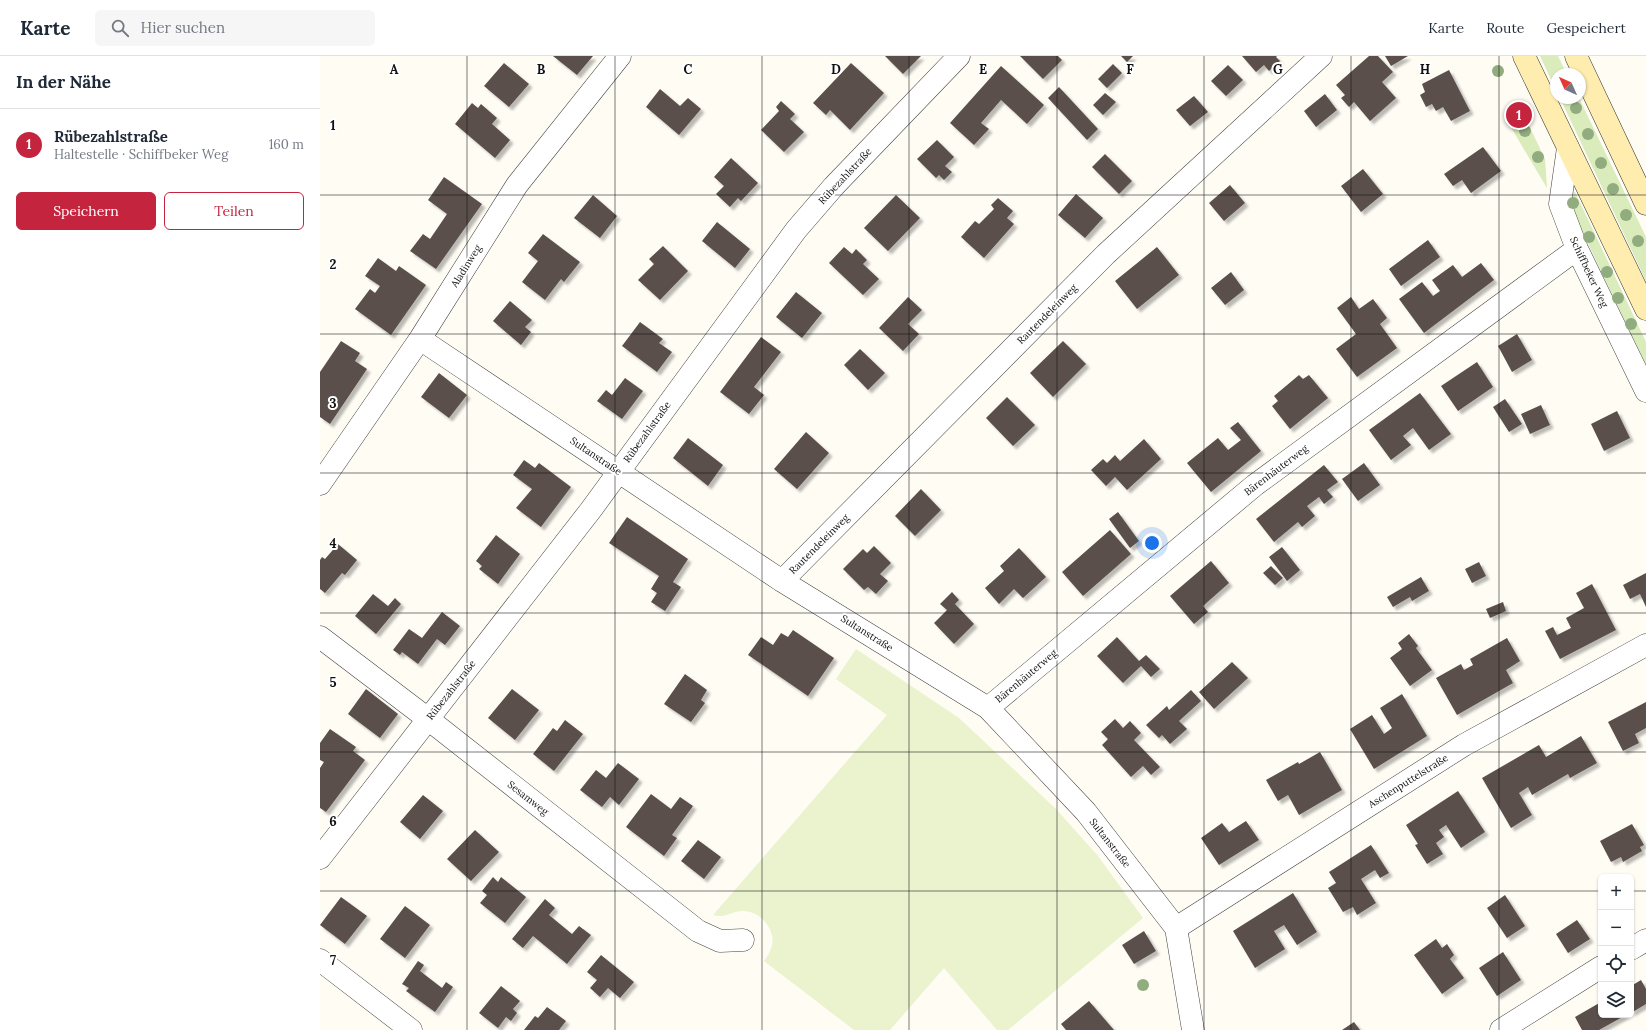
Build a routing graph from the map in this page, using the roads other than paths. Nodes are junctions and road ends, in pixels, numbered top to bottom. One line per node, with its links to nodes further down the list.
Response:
1 (620, 56): 10 (street, Aladinweg)
2 (959, 56): 12 (street, Rübezahlstraße)
3 (1321, 56): 14 (street, Rautendeleinweg)
4 (1524, 56): 6 (main road)
5 (1576, 56): 7 (main road)
6 (1568, 148): 8 (street, Schiffbeker Weg); 9 (main road)
7 (1646, 204)
8 (1577, 249): 11 (street, Schiffbeker Weg); 17 (street, Bärenhäuterweg)
9 (1646, 309)
10 (420, 339): 12 (street, Sultanstraße); 13 (street, Aladinweg)
11 (1646, 391)
12 (618, 471): 14 (street, Sultanstraße); 18 (street, Rübezahlstraße)
13 (320, 484)
14 (782, 581): 17 (street, Sultanstraße)
15 (320, 637): 18 (street, Sesamweg)
16 (1646, 645): 20 (street, Aschenputtelstraße)
17 (988, 708): 20 (street, Sultanstraße)
18 (428, 719): 19 (street, Rübezahlstraße); 21 (street, Sesamweg)
19 (320, 858)
20 (1176, 928): 27 (street, Sultanstraße)
21 (742, 940)
22 (1646, 940): 23 (street)
23 (1634, 947)
24 (320, 960): 26 (street)
25 (1598, 969): 28 (street)
26 (411, 1030)
27 (1193, 1030)
28 (1501, 1030)

